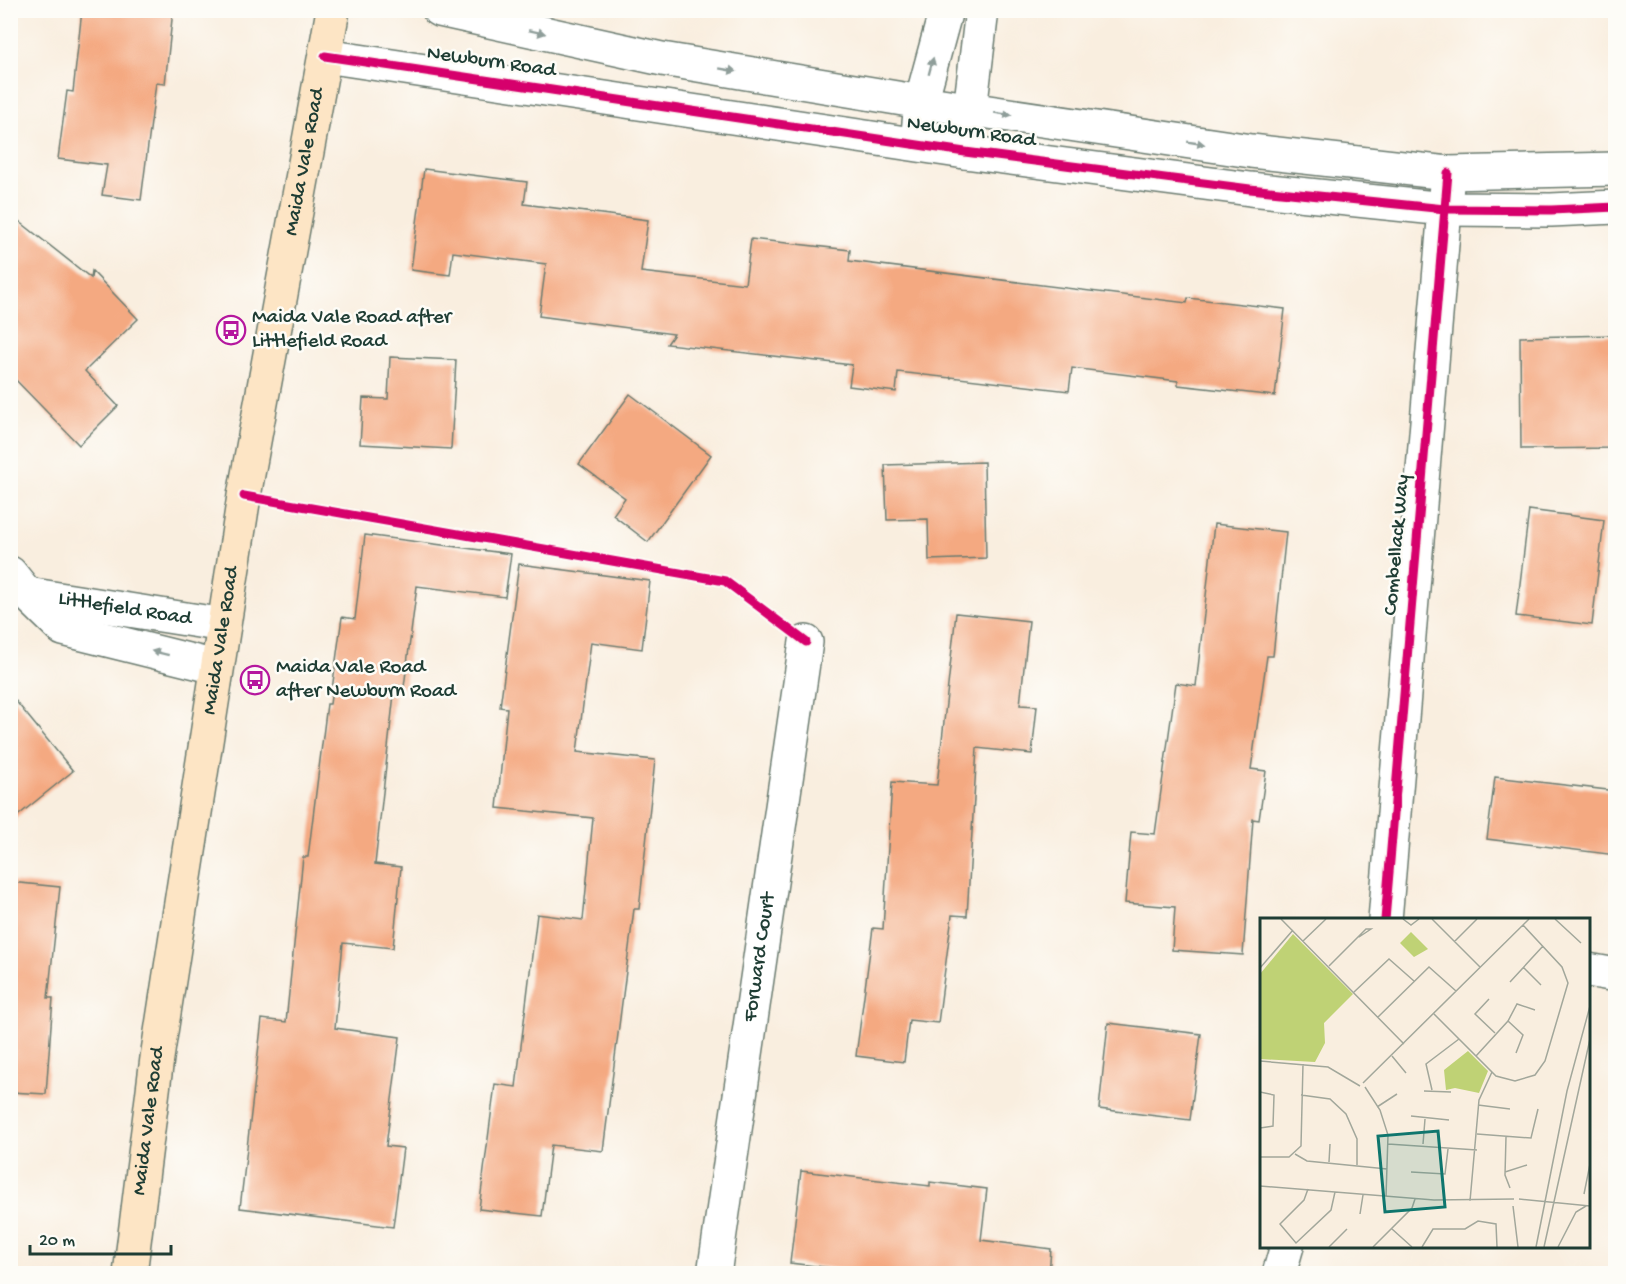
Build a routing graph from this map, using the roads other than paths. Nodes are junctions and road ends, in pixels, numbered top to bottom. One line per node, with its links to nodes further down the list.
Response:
1 (333, 10): 5 (main road, Maida Vale Road)
2 (439, 10): 6 (street, Newburn Road, one-way to 6)
3 (946, 10): 6 (street, one-way to 3)
4 (982, 10): 7 (street)
5 (326, 56): 8 (street, Newburn Road); 15 (main road, Maida Vale Road)
6 (921, 102): 7 (street, Newburn Road); 8 (street)
7 (971, 110): 9 (street); 11 (street, Newburn Road, one-way to 11)
8 (916, 144): 9 (street, Newburn Road)
9 (965, 152): 13 (street, Newburn Road)
10 (1616, 169): 11 (street, Newburn Road)
11 (1448, 173): 13 (street, Combellack Way)
12 (1616, 207): 13 (street, Newburn Road)
13 (1445, 209): 18 (street, Combellack Way)
14 (19, 583): 15 (street, Littlefield Road); 17 (street, Littlefield Road, one-way to 14)
15 (224, 626): 17 (main road, Maida Vale Road)
16 (806, 642): 23 (street, Forward Court)
17 (216, 667): 22 (main road, Maida Vale Road)
18 (1385, 918)
19 (1590, 970): 20 (street)
20 (1616, 975)
21 (1286, 1248): 24 (street)
22 (130, 1274)
23 (714, 1274)
24 (1279, 1274)

